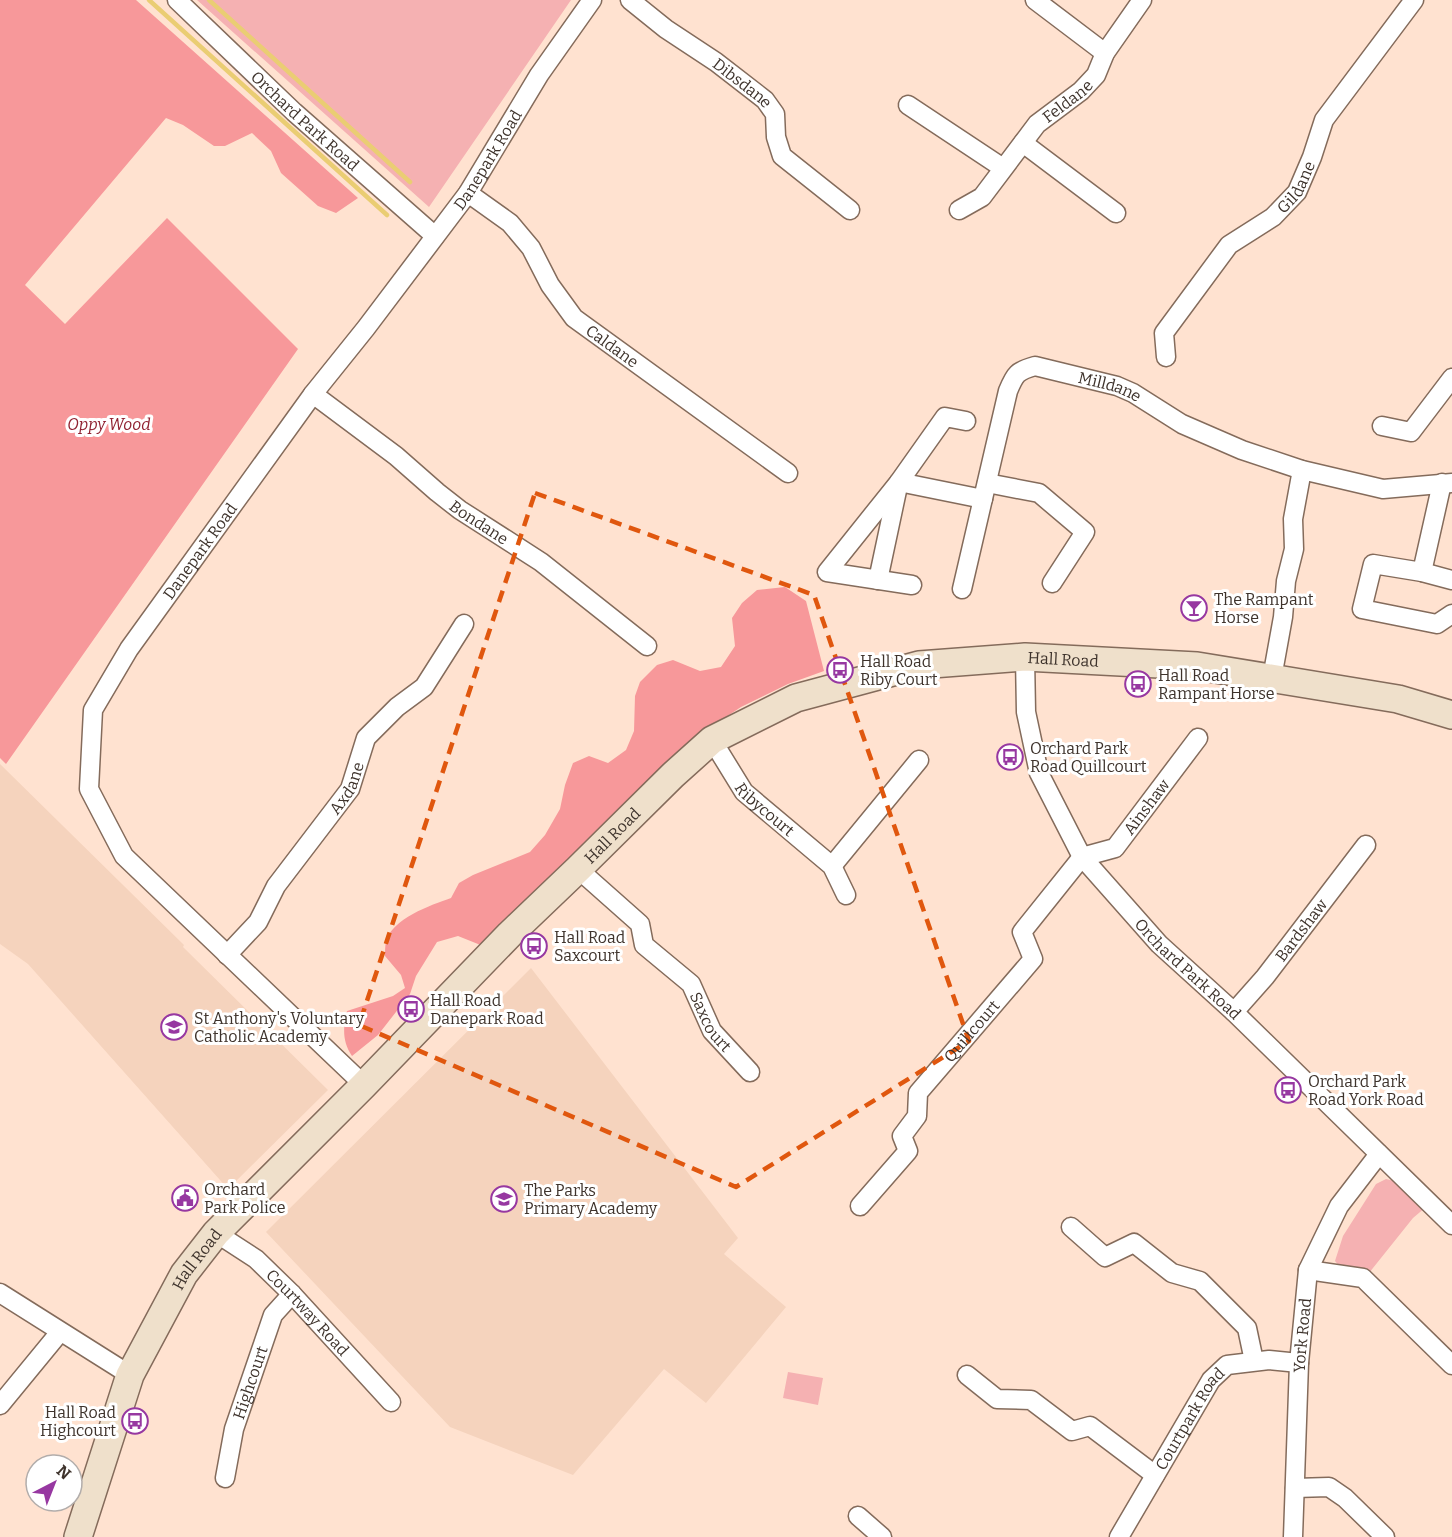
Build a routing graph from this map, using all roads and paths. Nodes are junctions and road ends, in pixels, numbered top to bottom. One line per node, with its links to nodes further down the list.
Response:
1 (177, 0): 15 (street, Orchard Park Road)
2 (592, 0): 11 (street, Danepark Road)
3 (630, 0): 12 (street, Dibsdane)
4 (1035, 0): 7 (street)
5 (1142, 0): 7 (street, Feldane)
6 (1414, 0): 16 (street, Gildane)
7 (1105, 53): 9 (street, Feldane)
8 (908, 105): 10 (street)
9 (1023, 143): 10 (street, Feldane); 14 (street)
10 (1003, 168): 13 (street, Feldane)
11 (468, 194): 15 (street, Danepark Road); 22 (street, Caldane)
12 (850, 210)
13 (959, 210)
14 (1116, 213)
15 (435, 236): 18 (street, Danepark Road)
16 (1166, 357)
17 (1452, 378): 20 (street)
18 (313, 394): 34 (street, Bondane); 46 (street, Danepark Road)
19 (966, 422): 23 (street)
20 (1382, 426)
21 (1302, 470): 24 (street, Milldane); 25 (street, Milldane); 36 (street)
22 (788, 473)
23 (899, 482): 25 (street); 27 (street); 27 (street)
24 (1447, 483): 26 (street, Milldane)
25 (985, 491): 29 (street); 31 (street, Milldane)
26 (1422, 572): 28 (street); 32 (street)
27 (878, 580): 30 (street)
28 (1452, 580)
29 (1052, 583)
30 (912, 585)
31 (962, 589)
32 (1452, 614)
33 (464, 624): 46 (street, Axdane)
34 (647, 645)
35 (1025, 657): 36 (street, Hall Road); 39 (street, Hall Road); 42 (street, Orchard Park Road)
36 (1272, 678): 37 (street, Hall Road)
37 (1452, 715)
38 (1198, 738): 42 (street, Ainshaw)
39 (712, 740): 43 (street, Ribycourt); 44 (street, Hall Road)
40 (919, 760): 43 (street)
41 (1366, 845): 47 (street, Bardshaw)
42 (1082, 857): 47 (street, Orchard Park Road); 51 (street, Quillcourt)
43 (832, 866): 45 (street, Ribycourt)
44 (578, 869): 48 (street, Saxcourt); 49 (street, Hall Road)
45 (846, 895)
46 (227, 955): 49 (street, Danepark Road)
47 (1234, 1012): 50 (street, Orchard Park Road)
48 (750, 1072)
49 (364, 1085): 54 (street, Hall Road)
50 (1379, 1154): 52 (street, Orchard Park Road); 55 (street, York Road)
51 (860, 1206)
52 (1449, 1215)
53 (1071, 1227): 59 (street)
54 (216, 1233): 57 (street, Courtway Road); 62 (street, Hall Road)
55 (1308, 1270): 60 (street, York Road); 61 (street)
56 (0, 1293): 58 (street)
57 (292, 1294): 64 (street, Courtway Road); 67 (street, Highcourt)
58 (60, 1332): 62 (street); 65 (street)
59 (1254, 1360): 60 (street, Courtpark Road); 66 (street, Courtpark Road)
60 (1299, 1363): 68 (street, York Road)
61 (1452, 1365)
62 (130, 1375): 70 (street, Hall Road)
63 (966, 1375): 66 (street)
64 (391, 1402)
65 (0, 1406)
66 (1155, 1475): 72 (street, Courtpark Road)
67 (225, 1478)
68 (1295, 1488): 73 (street, York Road); 74 (street)
69 (858, 1516): 71 (street)
70 (78, 1537)
71 (882, 1537)
72 (1119, 1537)
73 (1293, 1537)
74 (1385, 1537)

